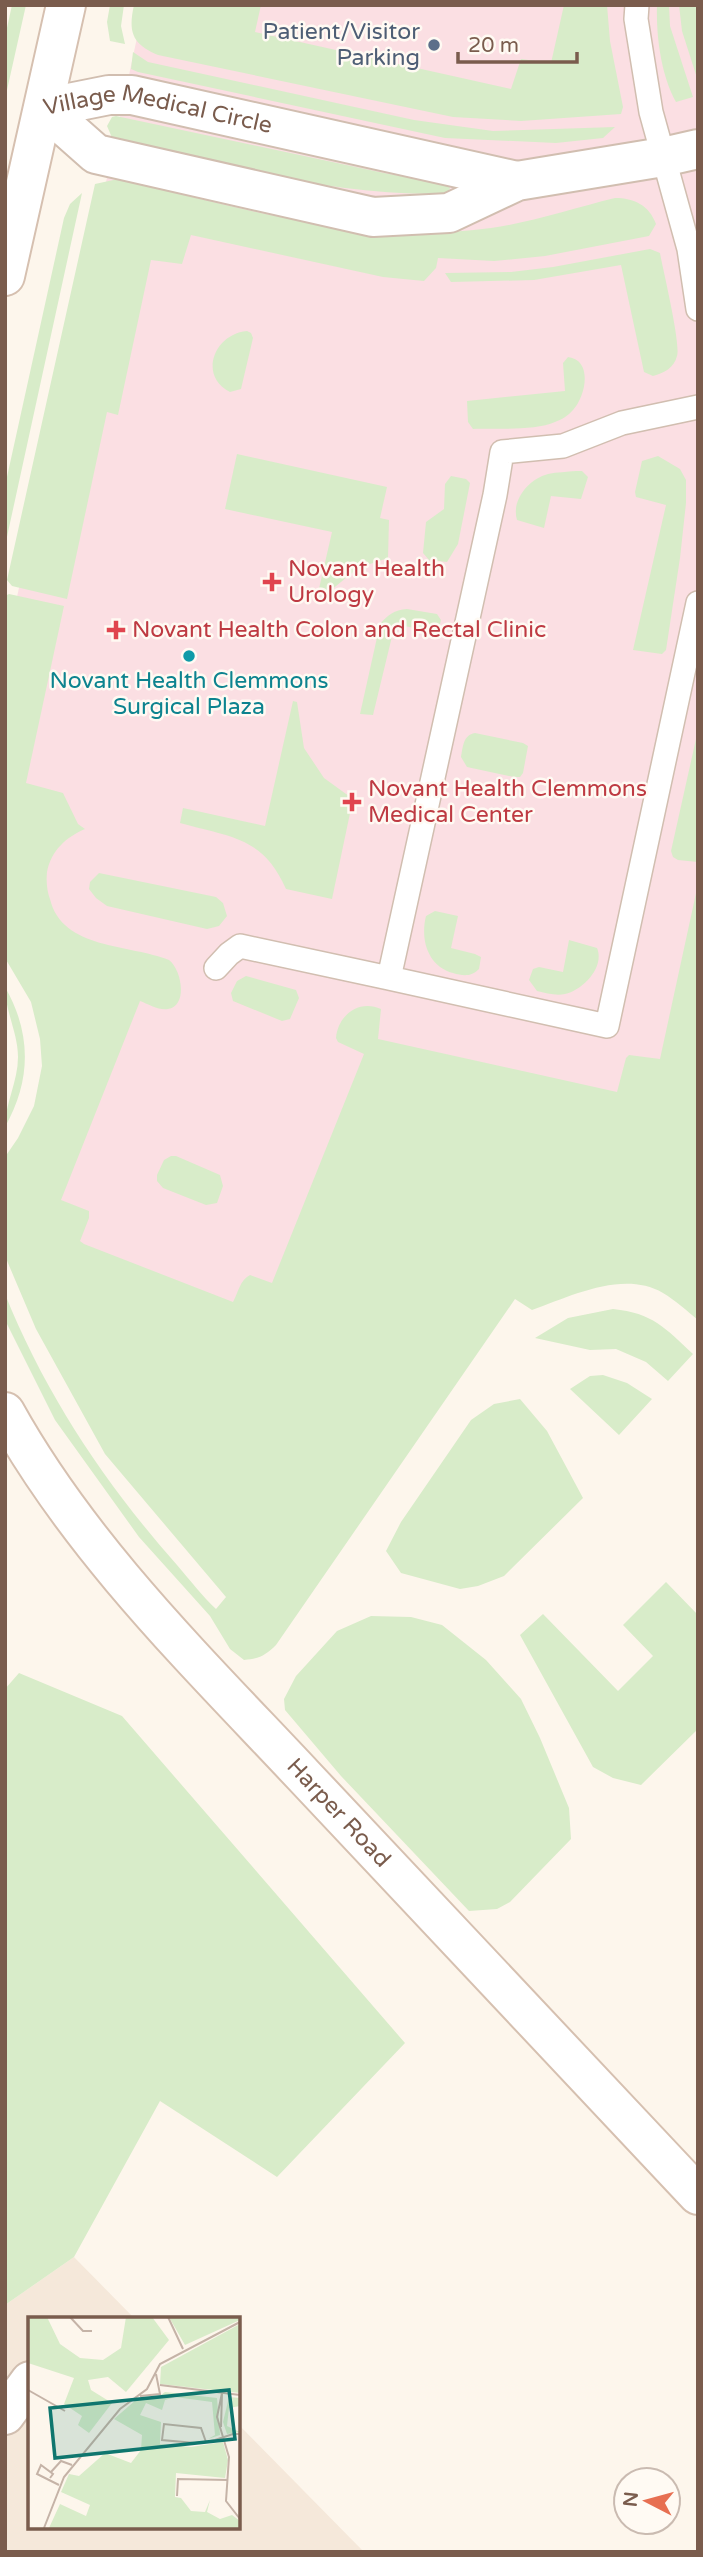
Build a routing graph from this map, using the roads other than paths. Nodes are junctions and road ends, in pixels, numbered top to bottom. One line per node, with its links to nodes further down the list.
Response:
1 (66, 5): 3 (street)
2 (637, 5): 4 (lane)
3 (44, 108): 5 (street, Village Medical Circle); 5 (street, Village Medical Circle); 6 (street)
4 (680, 153): 5 (street, Village Medical Circle); 7 (lane)
5 (517, 181)
6 (5, 276)
7 (698, 309)
8 (698, 407): 11 (lane)
9 (698, 603): 11 (lane)
10 (216, 968): 11 (lane)
11 (389, 978)
12 (5, 1412): 13 (street, Harper Road)
13 (698, 2194)
14 (28, 2384): 15 (street)
15 (5, 2416)

